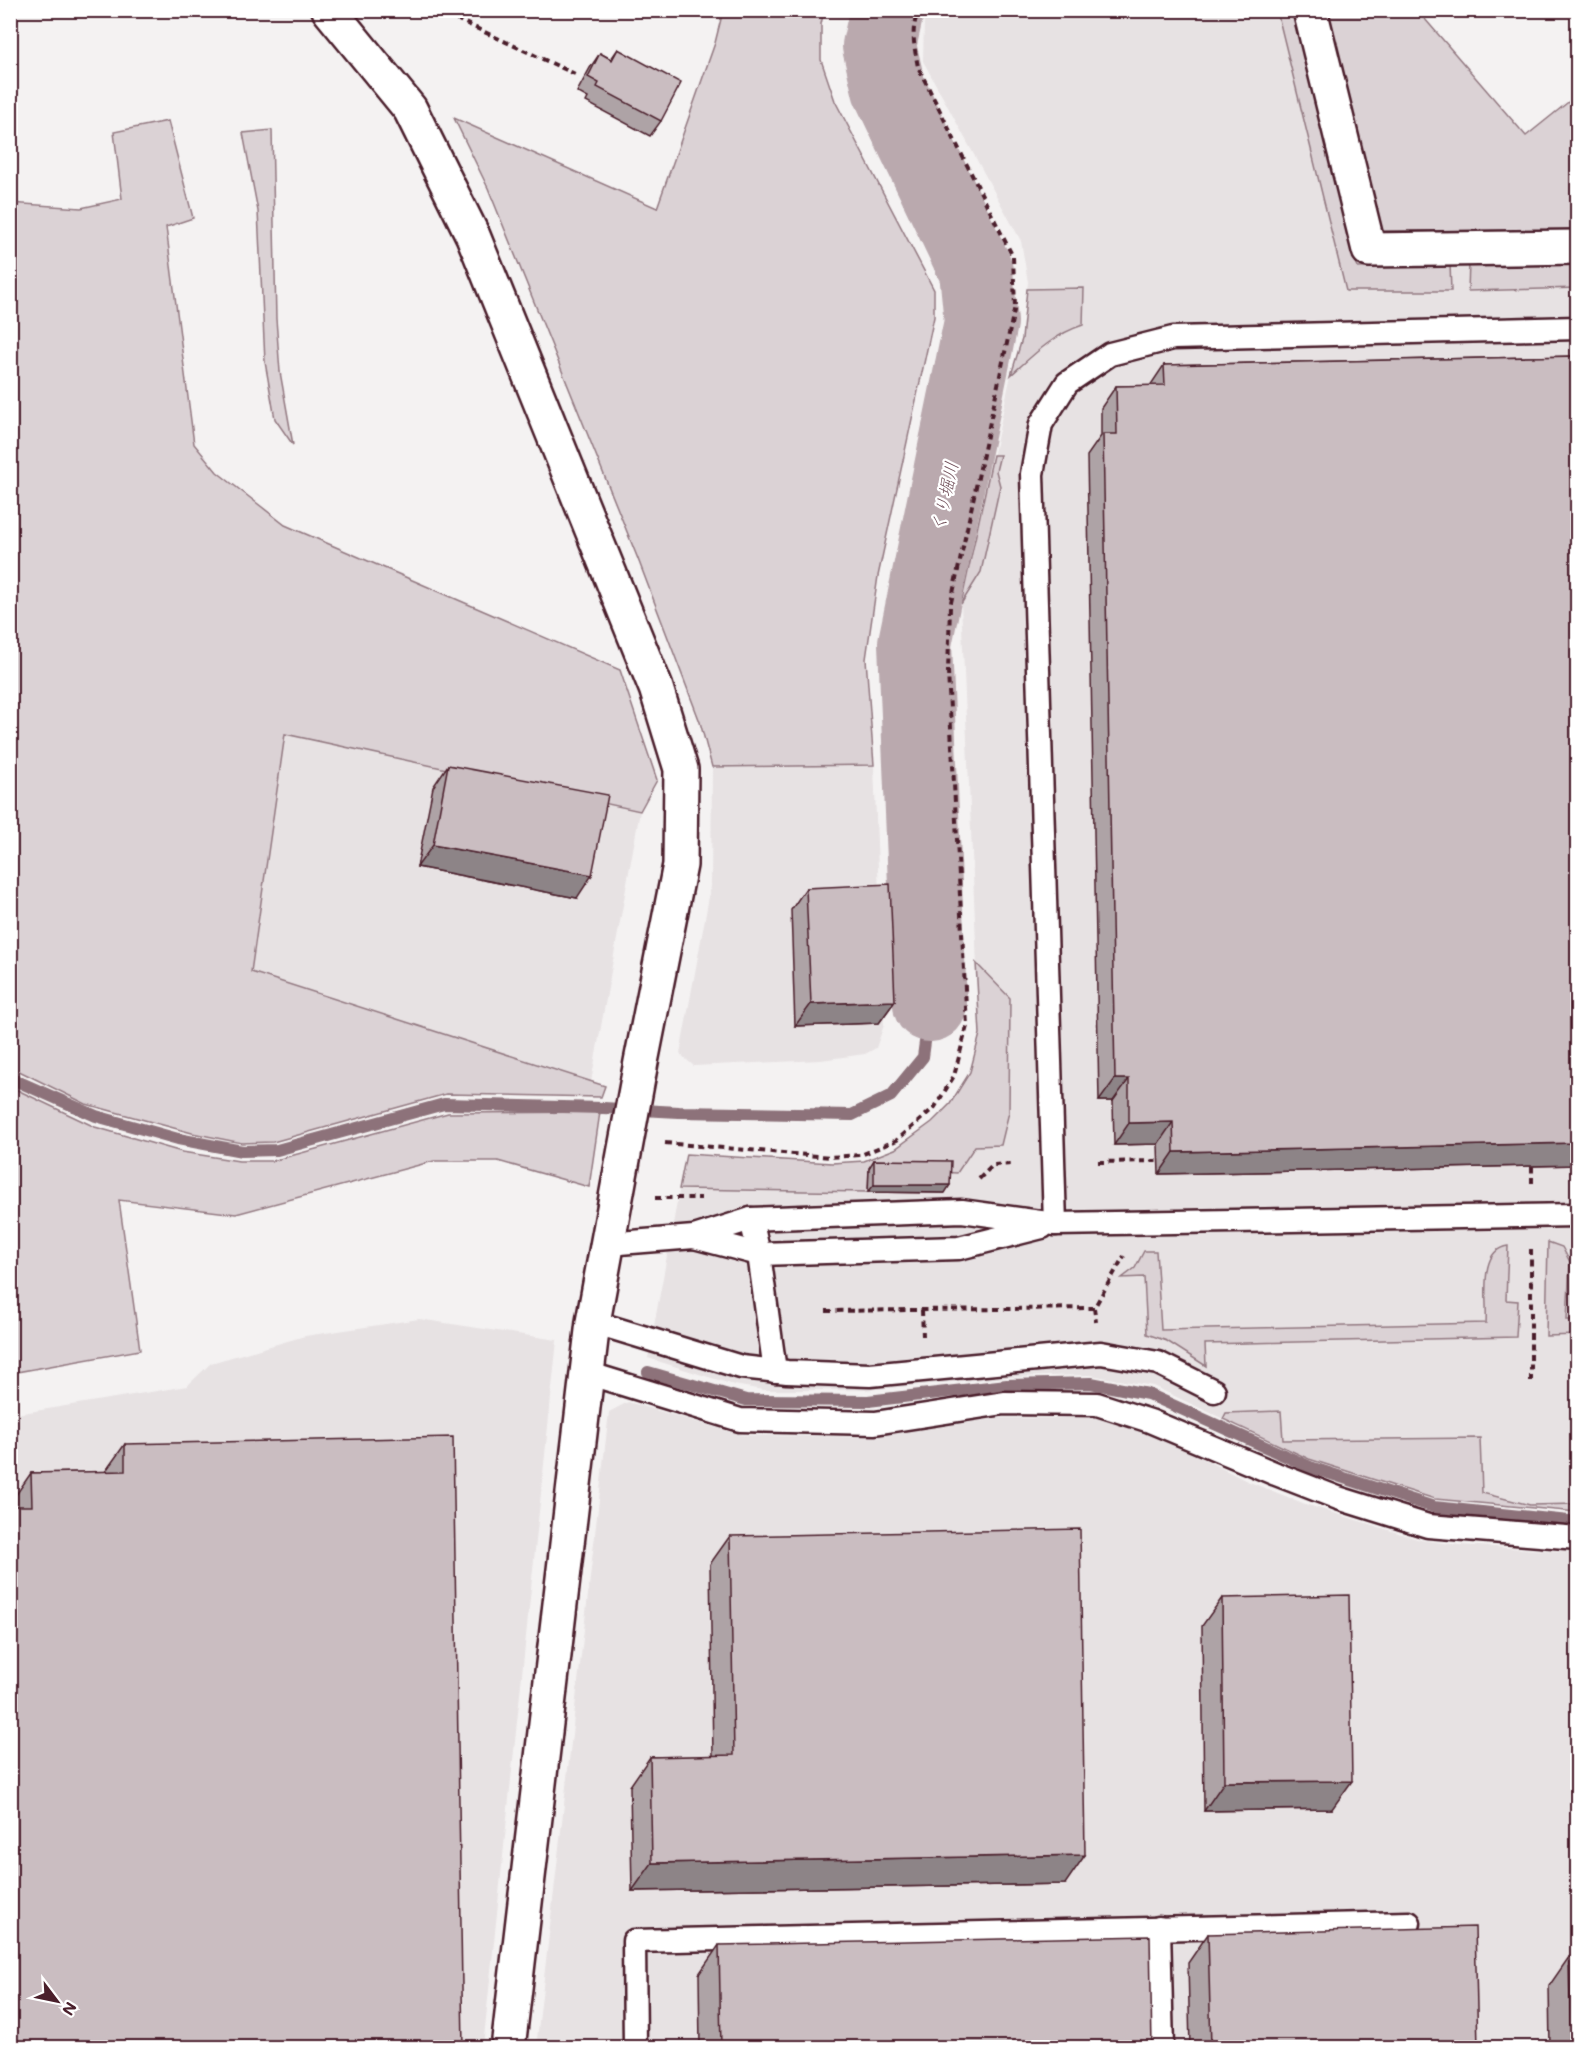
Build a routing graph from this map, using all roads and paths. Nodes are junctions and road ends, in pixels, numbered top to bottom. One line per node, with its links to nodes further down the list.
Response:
1 (329, 10): 8 (street)
2 (437, 10): 5 (path)
3 (920, 10): 8 (path)
4 (1310, 10): 6 (street)
5 (576, 74)
6 (1578, 247)
7 (1578, 328): 15 (lane)
8 (627, 1140): 17 (street)
9 (1158, 1161): 10 (path)
10 (1098, 1162)
11 (1532, 1166): 12 (path)
12 (1532, 1187)
13 (1578, 1215): 15 (lane)
14 (751, 1219): 15 (lane); 16 (lane); 19 (lane)
15 (1055, 1224): 19 (lane)
16 (694, 1237): 17 (lane); 19 (lane)
17 (607, 1244): 22 (street)
18 (1531, 1249): 25 (path)
19 (759, 1254): 23 (lane)
20 (1124, 1256): 21 (path)
21 (826, 1311)
22 (593, 1322): 23 (lane); 24 (street)
23 (775, 1371): 26 (lane)
24 (587, 1373): 27 (lane); 30 (street)
25 (1531, 1385)
26 (1214, 1391)
27 (1578, 1539)
28 (1409, 1923): 29 (lane)
29 (1159, 1928): 31 (lane); 32 (lane)
30 (508, 2048)
31 (635, 2048)
32 (1162, 2048)

